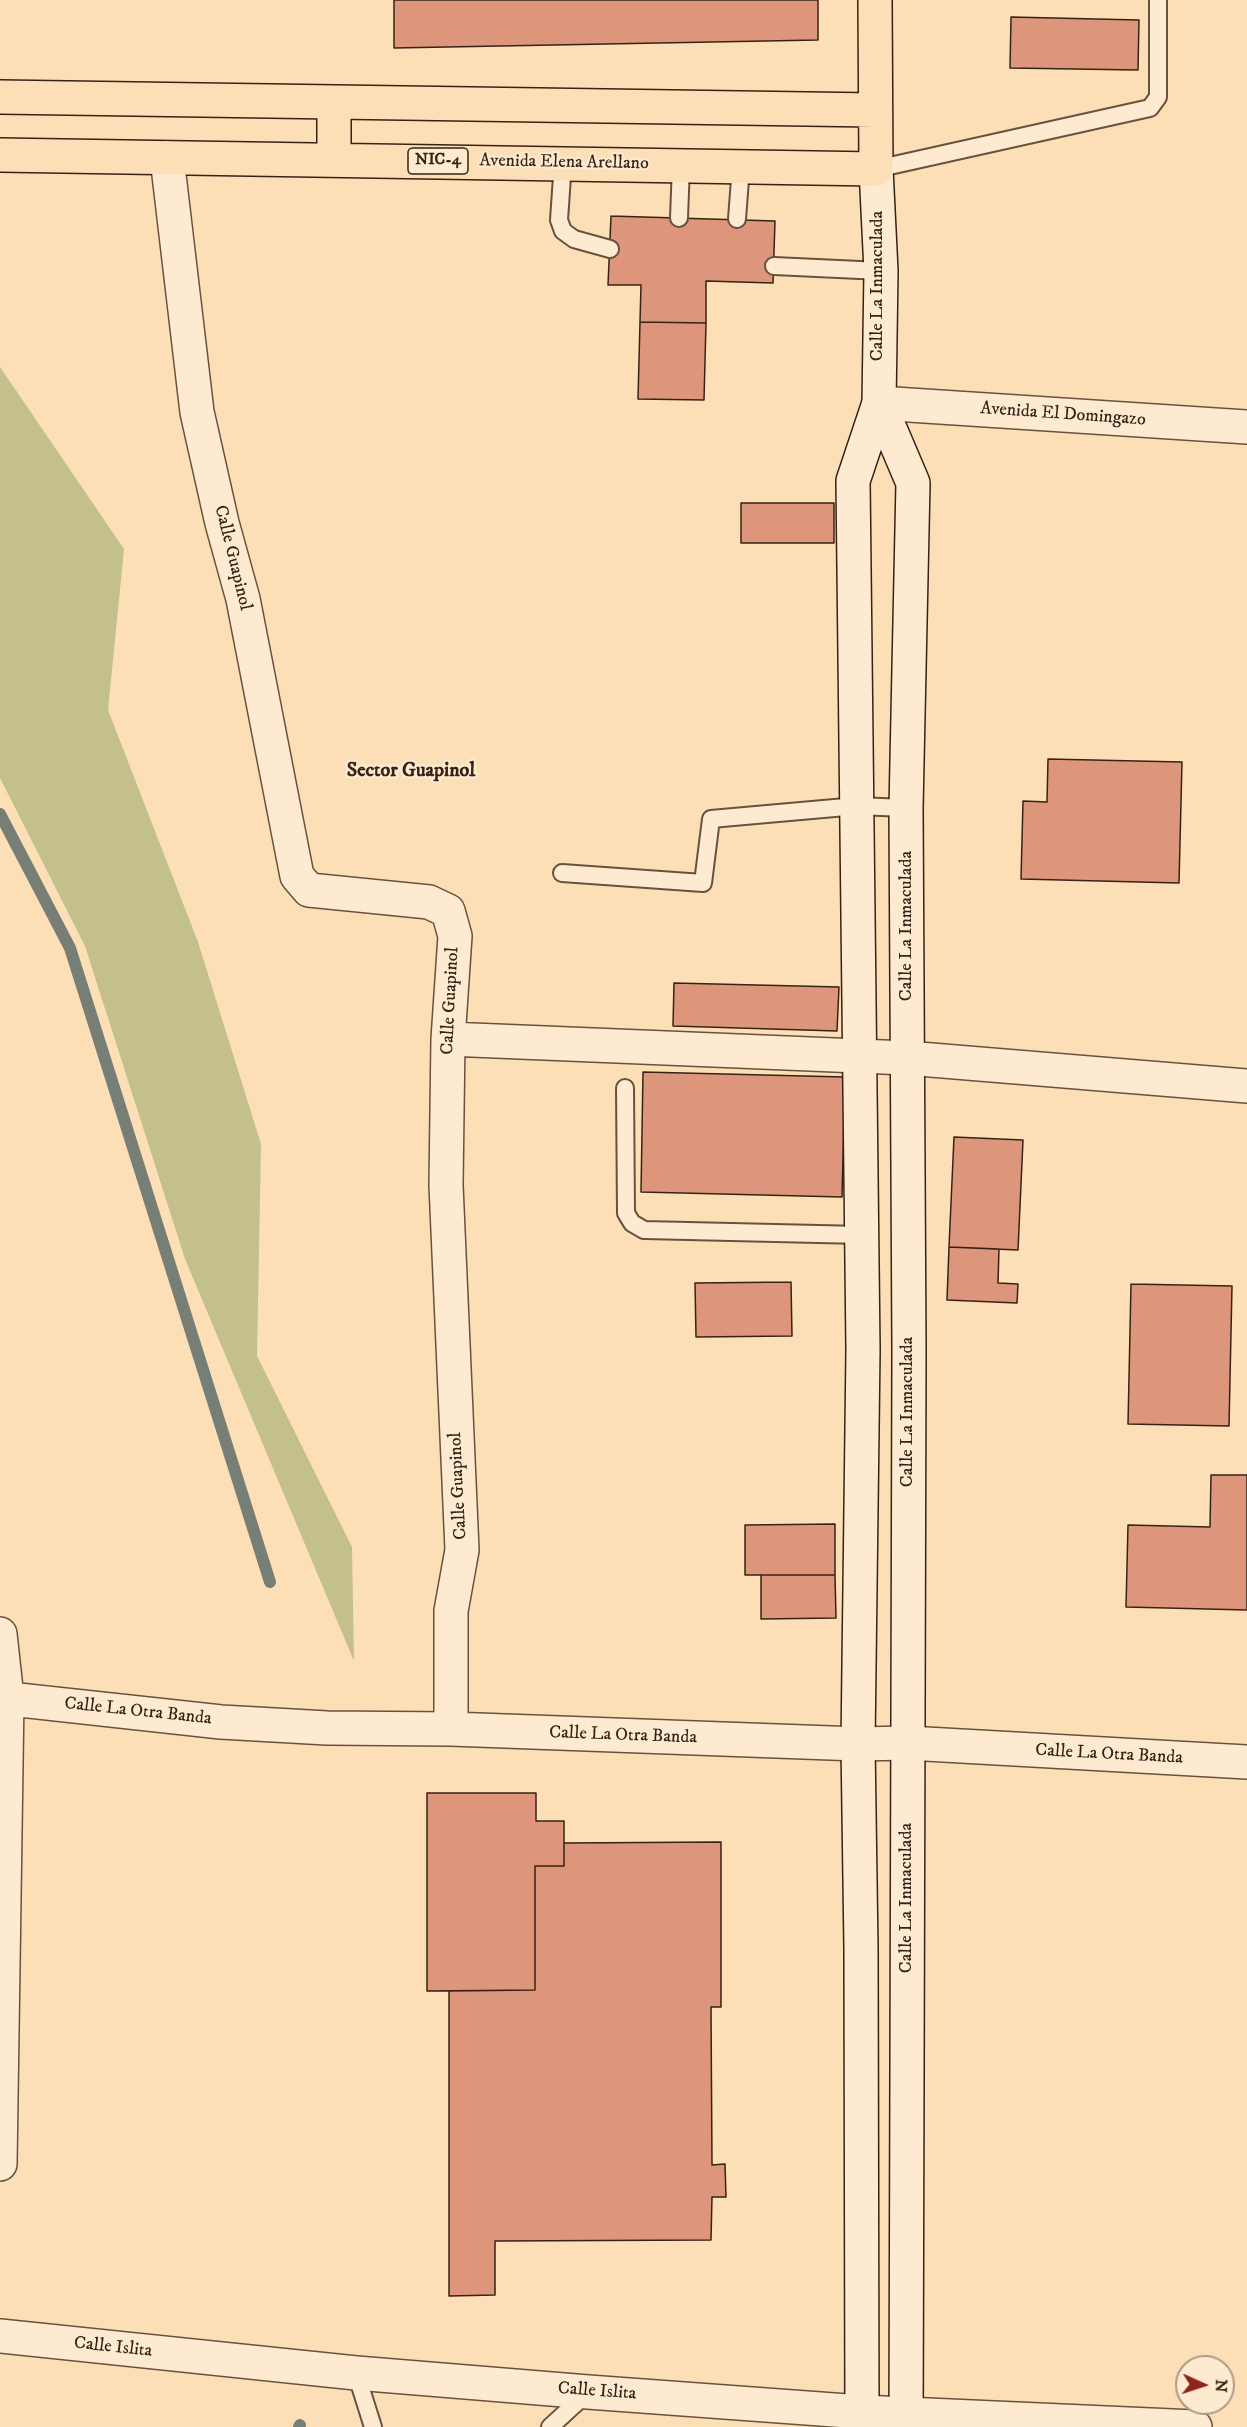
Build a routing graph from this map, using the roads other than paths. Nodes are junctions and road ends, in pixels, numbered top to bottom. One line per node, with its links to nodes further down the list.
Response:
1 (875, 0): 5 (highway)
2 (1158, 0): 12 (lane)
3 (0, 98): 4 (highway)
4 (334, 103): 5 (highway); 8 (highway)
5 (874, 110): 12 (highway)
6 (0, 155): 7 (highway, Avenida Elena Arellano / NIC-4)
7 (167, 158): 8 (highway, Avenida Elena Arellano / NIC-4); 23 (street, Calle Guapinol)
8 (334, 160): 9 (highway, Avenida Elena Arellano / NIC-4)
9 (563, 162): 10 (highway, Avenida Elena Arellano / NIC-4); 15 (lane)
10 (681, 165): 11 (highway, Avenida Elena Arellano / NIC-4); 13 (lane)
11 (741, 166): 12 (highway, Avenida Elena Arellano / NIC-4); 14 (lane)
12 (876, 169): 17 (street, Calle La Inmaculada)
13 (678, 218)
14 (737, 219)
15 (610, 249)
16 (774, 266): 17 (lane)
17 (881, 271): 18 (street, Calle La Inmaculada)
18 (879, 403): 19 (street, Avenida El Domingazo); 20 (street, Calle La Inmaculada); 21 (street, Calle La Inmaculada)
19 (1247, 427)
20 (857, 806): 21 (lane); 22 (lane); 24 (street, Calle La Inmaculada)
21 (906, 808): 25 (street, Calle La Inmaculada)
22 (562, 873)
23 (448, 1039): 24 (street); 33 (street, Calle Guapinol)
24 (860, 1056): 25 (street); 28 (street, Calle La Inmaculada)
25 (908, 1058): 26 (street); 30 (street, Calle La Inmaculada)
26 (1247, 1086)
27 (625, 1088): 28 (lane)
28 (862, 1235): 29 (street, Calle La Inmaculada)
29 (863, 1350): 30 (street); 35 (street, Calle La Inmaculada)
30 (909, 1351): 34 (street, Calle La Inmaculada)
31 (0, 1634): 32 (street)
32 (4, 1698): 33 (street, Calle La Otra Banda); 37 (street)
33 (451, 1729): 35 (street, Calle La Otra Banda)
34 (908, 1743): 35 (street, Calle La Otra Banda); 36 (street, Calle La Otra Banda); 39 (street, Calle La Inmaculada)
35 (858, 1744): 38 (street, Calle La Inmaculada)
36 (1247, 1762)
37 (0, 2164)
38 (861, 2228): 39 (street); 43 (street, Calle La Inmaculada)
39 (906, 2228): 44 (street, Calle La Inmaculada)
40 (0, 2336): 41 (street, Calle Islita)
41 (356, 2373): 42 (street, Calle Islita); 45 (lane)
42 (588, 2392): 43 (street, Calle Islita); 46 (lane)
43 (862, 2420): 44 (street, Calle Islita)
44 (906, 2421): 47 (street, Calle Islita)
45 (373, 2427)
46 (550, 2427)
47 (1195, 2427)

